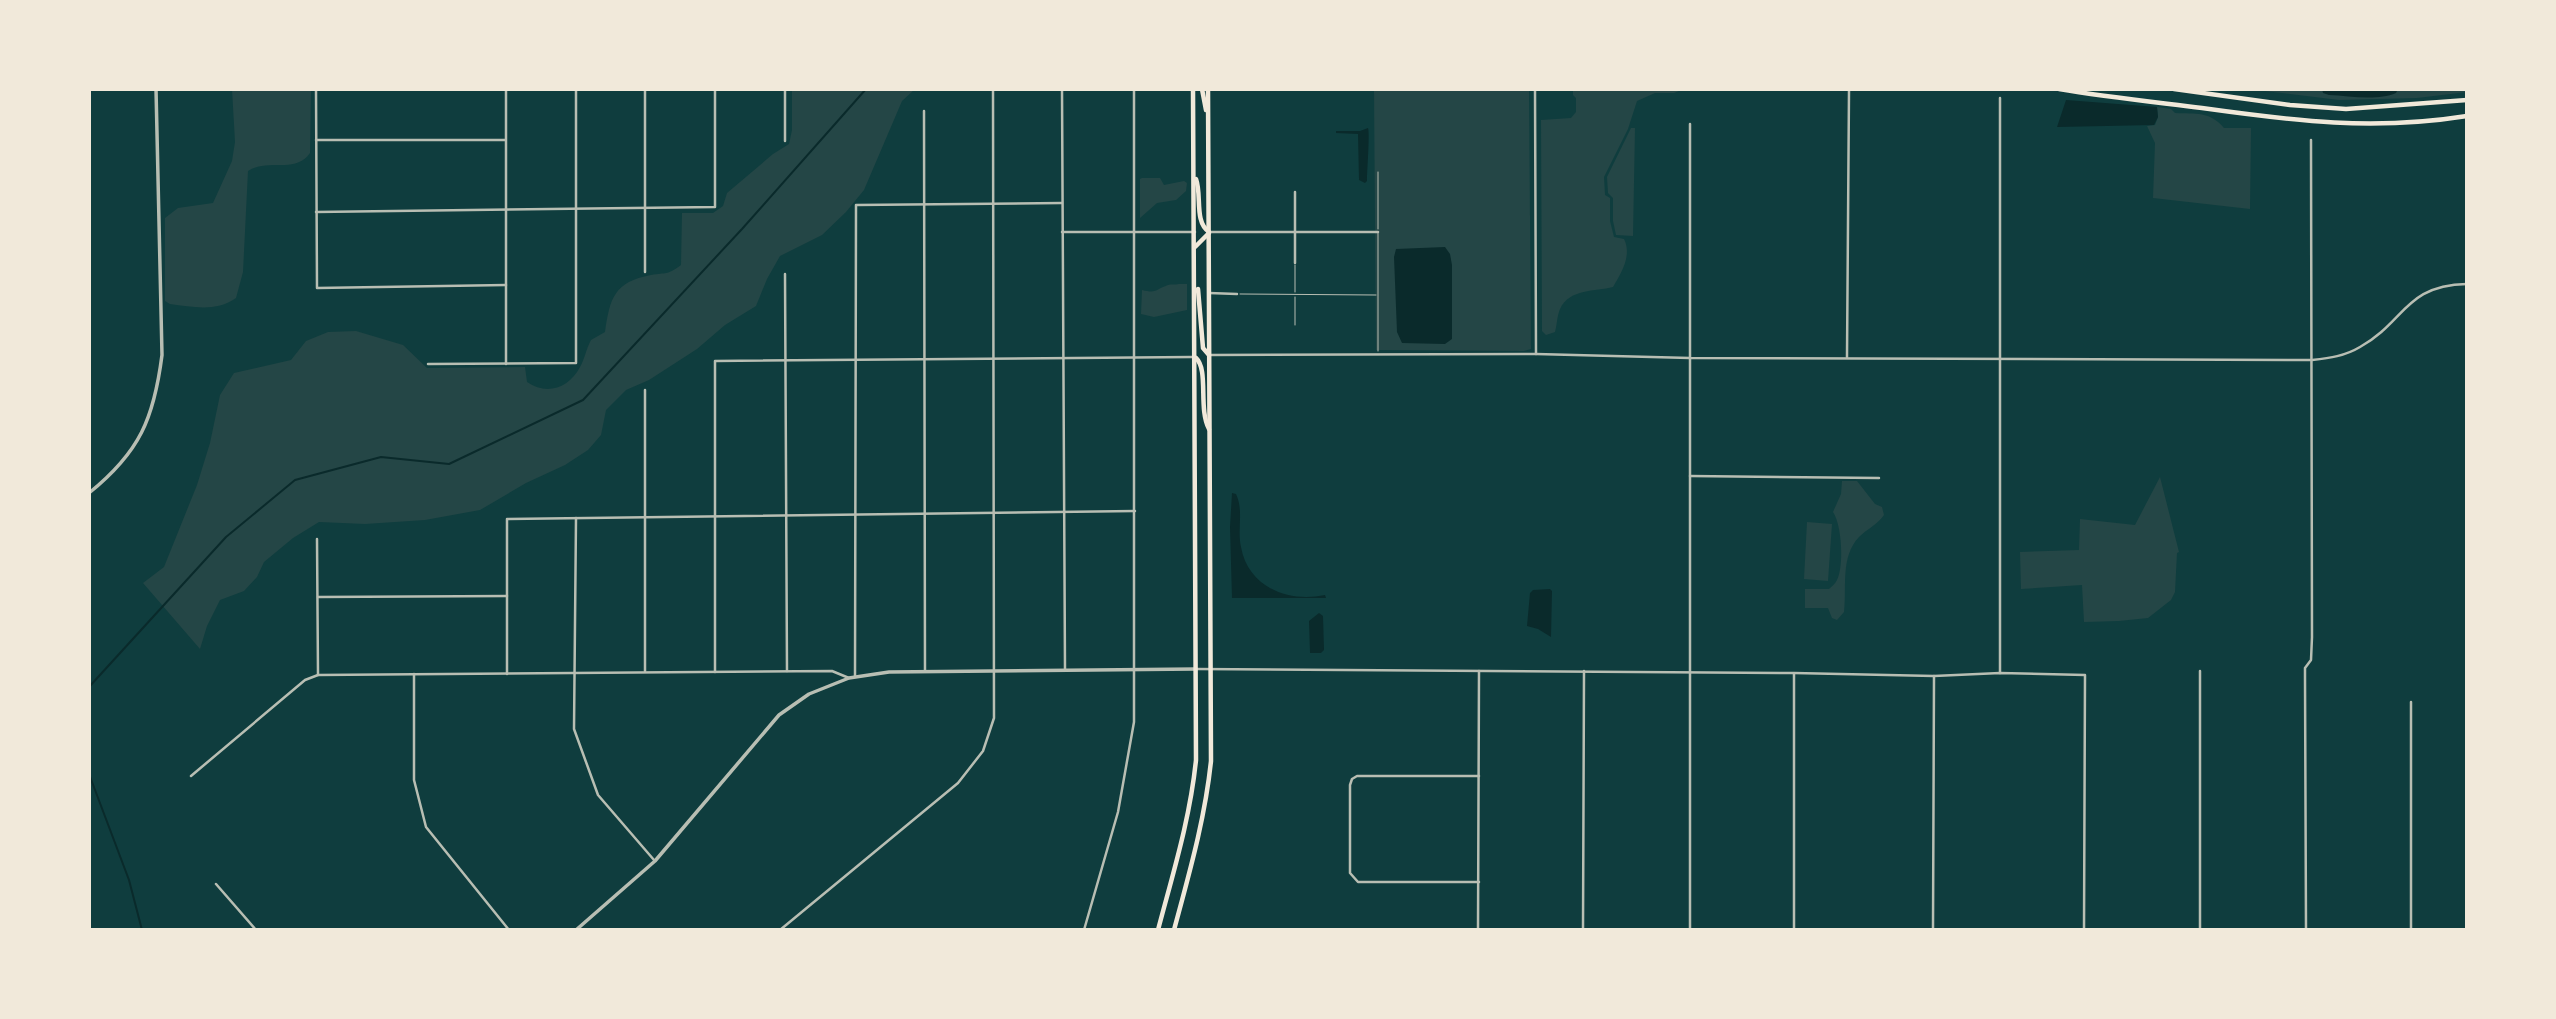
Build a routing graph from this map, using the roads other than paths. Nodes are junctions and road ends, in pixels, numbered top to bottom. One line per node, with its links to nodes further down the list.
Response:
1 (156, 89): 76 (street)
2 (316, 89): 24 (street)
3 (506, 89): 25 (street)
4 (576, 89): 36 (street)
5 (645, 89): 34 (street)
6 (715, 89): 34 (street)
7 (785, 89): 27 (street)
8 (993, 89): 32 (street)
9 (1062, 89): 31 (street)
10 (1134, 89): 39 (street)
11 (1194, 89): 29 (main road)
12 (1202, 89): 22 (main road)
13 (1208, 89): 22 (main road)
14 (1535, 89): 56 (street)
15 (2059, 89): 21 (main road)
16 (2174, 89): 19 (main road)
17 (1849, 90): 60 (street)
18 (2000, 98): 64 (street)
19 (2467, 100)
20 (924, 111): 33 (street)
21 (2467, 116)
22 (1208, 118): 41 (main road)
23 (1690, 124): 63 (street)
24 (316, 140): 25 (street); 37 (street)
25 (506, 140): 35 (street)
26 (2311, 140): 68 (street)
27 (785, 141)
28 (1378, 172): 43 (lane)
29 (1194, 175): 40 (main road); 41 (main road)
30 (1295, 192): 42 (street)
31 (1062, 203): 32 (street); 38 (street)
32 (994, 204): 33 (street); 66 (street)
33 (924, 205): 65 (street); 67 (street)
34 (645, 208): 36 (street); 46 (street)
35 (506, 209): 36 (street); 37 (street); 50 (street)
36 (576, 209): 70 (street)
37 (316, 212): 50 (street)
38 (1062, 232): 39 (street); 61 (street)
39 (1135, 232): 40 (street); 62 (street)
40 (1195, 232): 44 (main road)
41 (1209, 232): 42 (street); 44 (main road); 51 (main road)
42 (1295, 232): 43 (street); 45 (street)
43 (1378, 232): 54 (lane)
44 (1195, 247): 48 (main road)
45 (1295, 263): 53 (lane)
46 (645, 272)
47 (785, 274): 69 (street)
48 (1195, 278): 57 (main road); 59 (main road)
49 (2467, 284): 68 (street)
50 (506, 285): 70 (street)
51 (1209, 293): 52 (street); 57 (main road)
52 (1237, 294): 53 (lane)
53 (1295, 294): 54 (lane); 55 (lane)
54 (1378, 295): 58 (lane)
55 (1295, 325)
56 (1536, 354): 58 (street); 63 (street)
57 (1209, 355): 58 (street); 73 (main road)
58 (1378, 356)
59 (1195, 357): 62 (street); 73 (main road); 92 (main road)
60 (1847, 357): 63 (street); 64 (street)
61 (1063, 358): 62 (street); 66 (street); 77 (street)
62 (1135, 358): 78 (street)
63 (1690, 358): 74 (street)
64 (2000, 358): 68 (street); 104 (street)
65 (925, 359): 66 (street); 67 (street); 80 (street)
66 (994, 359): 79 (street)
67 (856, 360): 69 (street); 82 (street)
68 (2312, 360): 131 (street)
69 (786, 361): 81 (street); 83 (street)
70 (506, 364): 71 (street)
71 (428, 365)
72 (645, 390): 84 (street)
73 (1209, 430): 89 (main road)
74 (1690, 476): 75 (street); 102 (street)
75 (1879, 478)
76 (89, 493)
77 (1064, 512): 78 (street); 79 (street); 90 (street)
78 (1135, 512): 91 (street)
79 (995, 513): 80 (street); 93 (street)
80 (925, 514): 82 (street); 96 (street)
81 (786, 515): 82 (street); 83 (street); 95 (street)
82 (855, 515): 108 (street)
83 (715, 516): 84 (street); 100 (street)
84 (645, 517): 85 (street); 99 (street)
85 (576, 518): 87 (street); 101 (street)
86 (317, 539): 88 (street)
87 (507, 596): 88 (street); 106 (street)
88 (318, 597): 107 (street)
89 (1211, 668): 92 (street); 94 (street); 123 (main road)
90 (1065, 669): 91 (street); 93 (street)
91 (1136, 669): 92 (street); 121 (street)
92 (1196, 669): 122 (main road)
93 (996, 670): 96 (street); 120 (street)
94 (1479, 670): 97 (street); 113 (street)
95 (787, 671): 100 (street); 110 (street)
96 (925, 671): 108 (street)
97 (1584, 671): 102 (street); 125 (street)
98 (2200, 671): 130 (street)
99 (645, 672): 100 (street); 101 (street)
100 (715, 672)
101 (576, 673): 106 (street); 114 (street)
102 (1690, 673): 103 (street); 126 (street)
103 (1794, 673): 109 (street); 127 (street)
104 (2000, 673): 109 (street); 129 (street)
105 (414, 674): 106 (street); 107 (street); 118 (street)
106 (507, 674)
107 (318, 675): 112 (street)
108 (855, 676): 110 (street)
109 (1934, 676): 128 (street)
110 (849, 678): 114 (street)
111 (2411, 702): 132 (street)
112 (191, 776)
113 (1479, 776): 115 (street); 115 (street)
114 (655, 861): 119 (street)
115 (1479, 883): 124 (street)
116 (216, 884): 117 (street)
117 (256, 930)
118 (509, 930)
119 (576, 930)
120 (780, 930)
121 (1084, 930)
122 (1158, 930)
123 (1174, 930)
124 (1478, 930)
125 (1583, 930)
126 (1690, 930)
127 (1794, 930)
128 (1933, 930)
129 (2084, 930)
130 (2200, 930)
131 (2306, 930)
132 (2411, 930)

